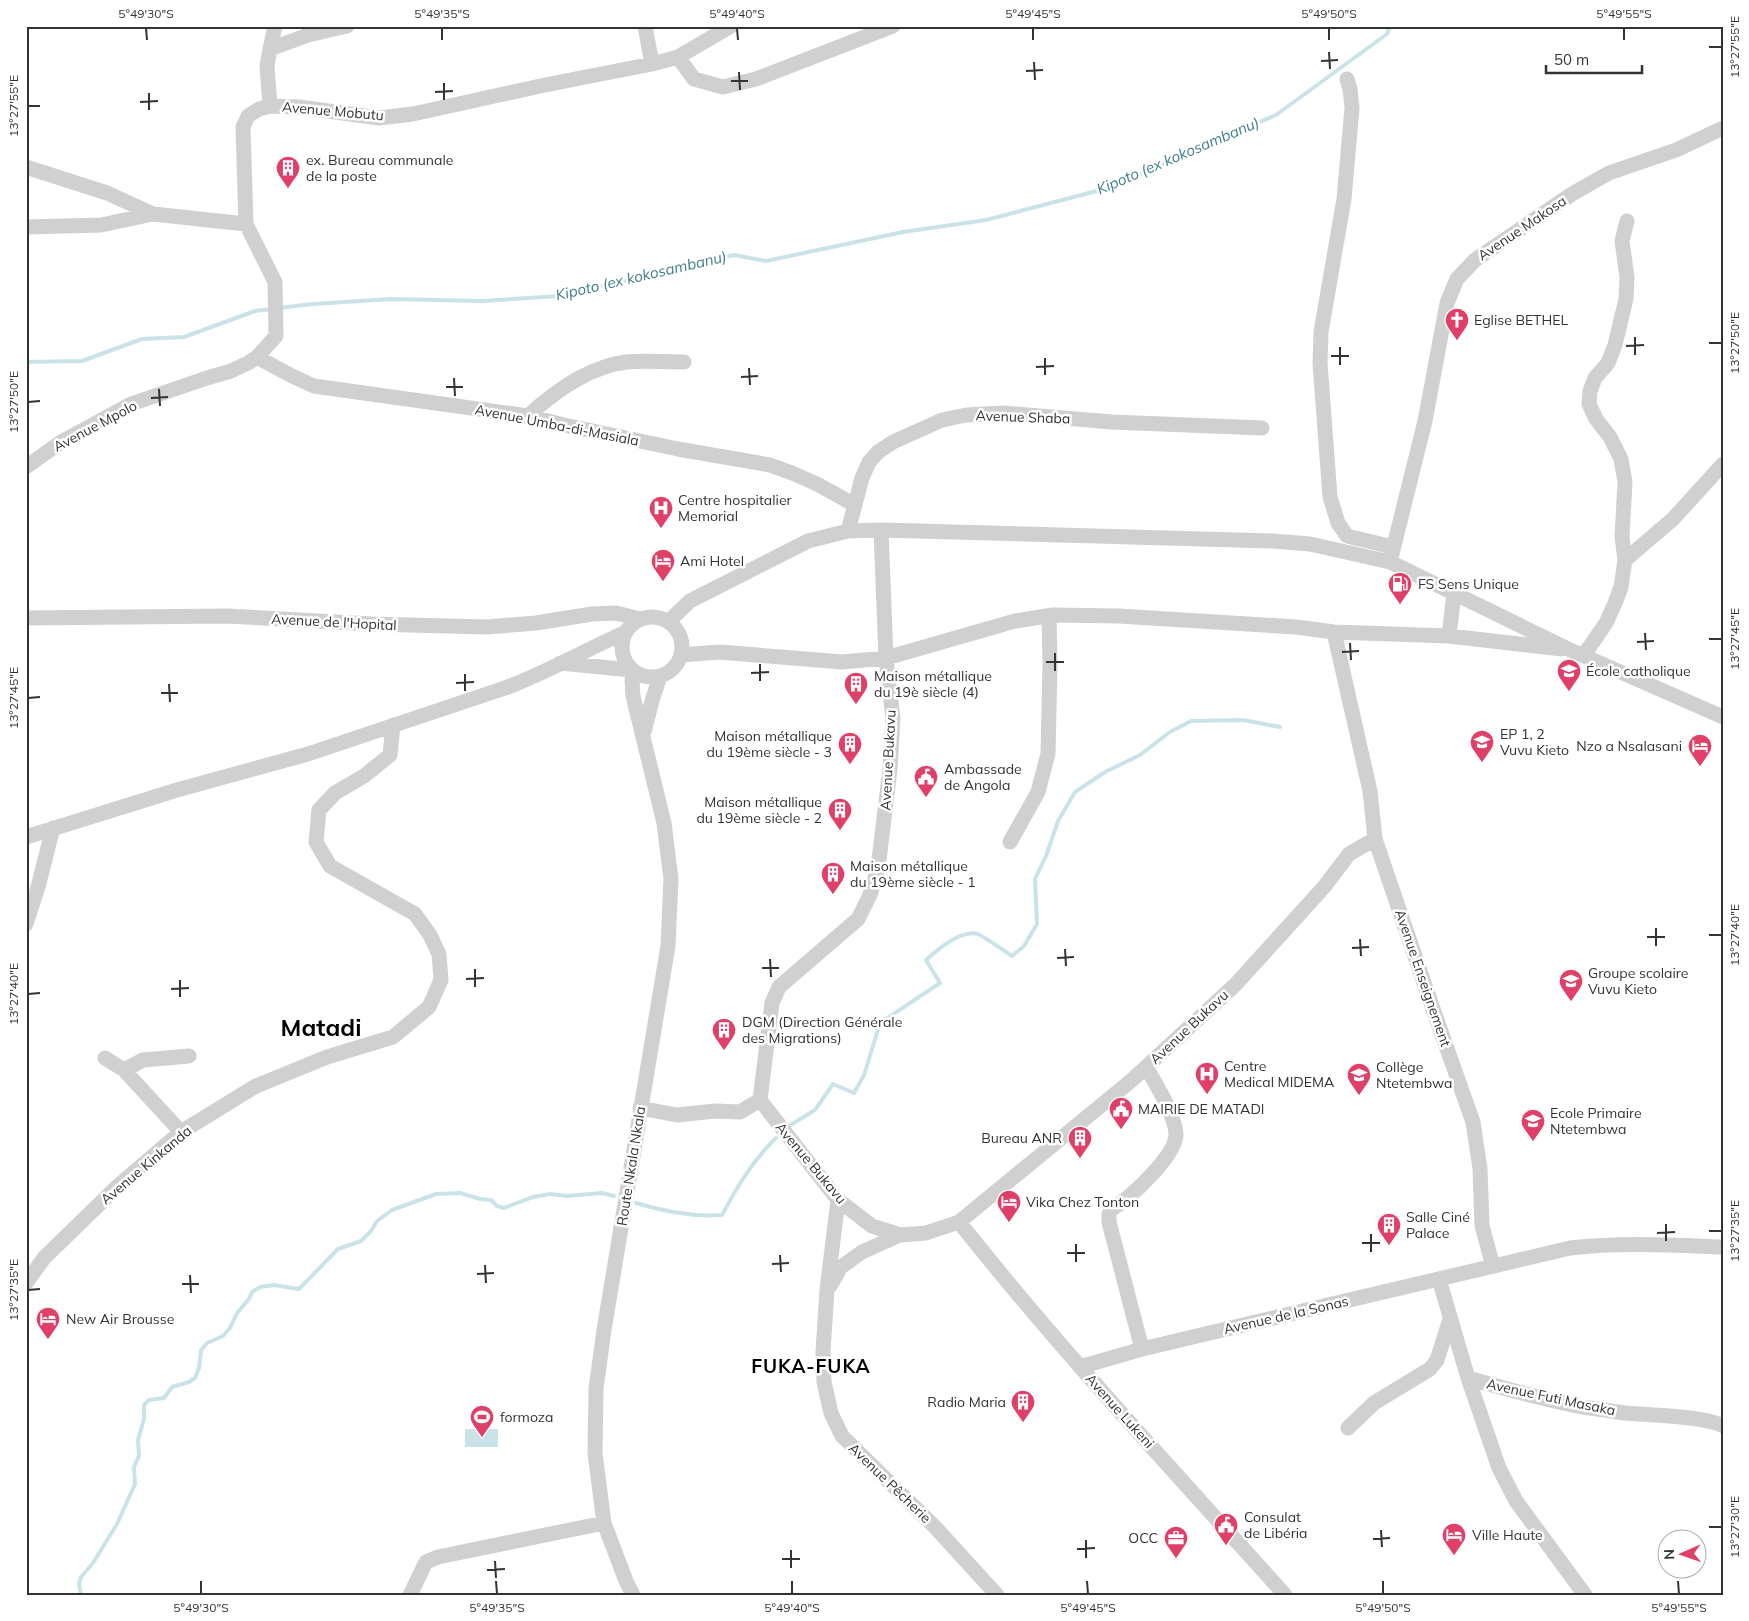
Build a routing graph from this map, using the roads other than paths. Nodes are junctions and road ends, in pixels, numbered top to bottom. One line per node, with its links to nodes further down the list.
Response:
1 (275, 26): 6 (street)
2 (348, 26): 6 (street)
3 (645, 26): 8 (street)
4 (731, 26): 7 (street, Avenue Mobutu)
5 (893, 26): 7 (street)
6 (270, 49): 10 (street)
7 (678, 57): 8 (street, Avenue Mobutu)
8 (652, 64): 10 (street, Avenue Mobutu)
9 (1347, 79): 27 (street)
10 (270, 106): 15 (street, Avenue Mobutu)
11 (1723, 128): 27 (street, Avenue Makosa)
12 (26, 167): 13 (street)
13 (152, 214): 15 (street); 16 (street)
14 (1627, 220): 28 (street)
15 (246, 224): 17 (street, Avenue Mobutu)
16 (26, 227)
17 (275, 282): 18 (street, Avenue Mpolo)
18 (257, 358): 20 (street, Avenue Umba-di-Masiala); 23 (street, Avenue Mpolo)
19 (684, 362): 20 (street)
20 (528, 416): 24 (street, Avenue Umba-di-Masiala)
21 (1262, 428): 24 (street, Avenue Shaba)
22 (1723, 464): 28 (street)
23 (26, 467)
24 (855, 505): 26 (street, Avenue Shaba)
25 (881, 530): 26 (street); 27 (street); 40 (street, Avenue Bukavu)
26 (848, 531): 33 (street)
27 (1392, 555): 29 (street)
28 (1625, 560): 39 (street)
29 (1454, 594): 36 (street); 37 (street)
30 (1048, 616): 35 (street); 40 (street); 50 (street)
31 (26, 618): 32 (street, Avenue de l'Hopital)
32 (640, 619): 33 (street); 34 (street)
33 (668, 622): 38 (street)
34 (626, 632): 41 (street); 42 (street)
35 (1334, 632): 36 (street); 49 (street, Avenue Enseignement)
36 (1449, 636): 37 (street)
37 (1568, 649): 39 (street)
38 (681, 655): 40 (street); 43 (street)
39 (1584, 655): 44 (street)
40 (886, 658): 56 (street, Avenue Bukavu)
41 (560, 663): 42 (street); 45 (street)
42 (633, 671): 43 (street); 46 (street, Route Nkala Nkala)
43 (660, 676): 46 (street)
44 (1723, 717)
45 (393, 725): 47 (street); 58 (street, Avenue Kinkanda)
46 (644, 734): 57 (street, Route Nkala Nkala)
47 (53, 828): 48 (street); 51 (street)
48 (26, 836)
49 (1376, 839): 54 (street, Avenue Bukavu); 63 (street, Avenue Enseignement)
50 (1010, 842)
51 (26, 924)
52 (189, 1056): 55 (street)
53 (105, 1058): 55 (street)
54 (1146, 1067): 60 (street, Avenue Bukavu); 68 (street)
55 (124, 1070): 58 (street)
56 (760, 1100): 57 (street); 59 (street, Avenue Bukavu)
57 (640, 1108): 73 (street, Route Nkala Nkala)
58 (181, 1132): 65 (street, Avenue Kinkanda)
59 (838, 1200): 61 (street, Avenue Bukavu); 66 (street, Avenue Pêcherie)
60 (960, 1222): 61 (street, Avenue Bukavu); 69 (street, Avenue Lukeni)
61 (900, 1235): 66 (street)
62 (1723, 1248): 63 (street, Avenue de la Sonas)
63 (1492, 1266): 64 (street, Avenue de la Sonas)
64 (1439, 1279): 67 (street); 68 (street, Avenue de la Sonas)
65 (26, 1283)
66 (827, 1290): 74 (street, Avenue Pêcherie)
67 (1450, 1319): 70 (street); 72 (street)
68 (1142, 1348): 69 (street, Avenue de la Sonas)
69 (1080, 1367): 77 (street, Avenue Lukeni)
70 (1468, 1378): 71 (street, Avenue Futi Masaka); 78 (street)
71 (1723, 1426)
72 (1348, 1428)
73 (604, 1524): 75 (street); 76 (street, Route Nkala Nkala)
74 (990, 1591)
75 (410, 1595)
76 (633, 1595)
77 (1285, 1595)
78 (1585, 1595)

